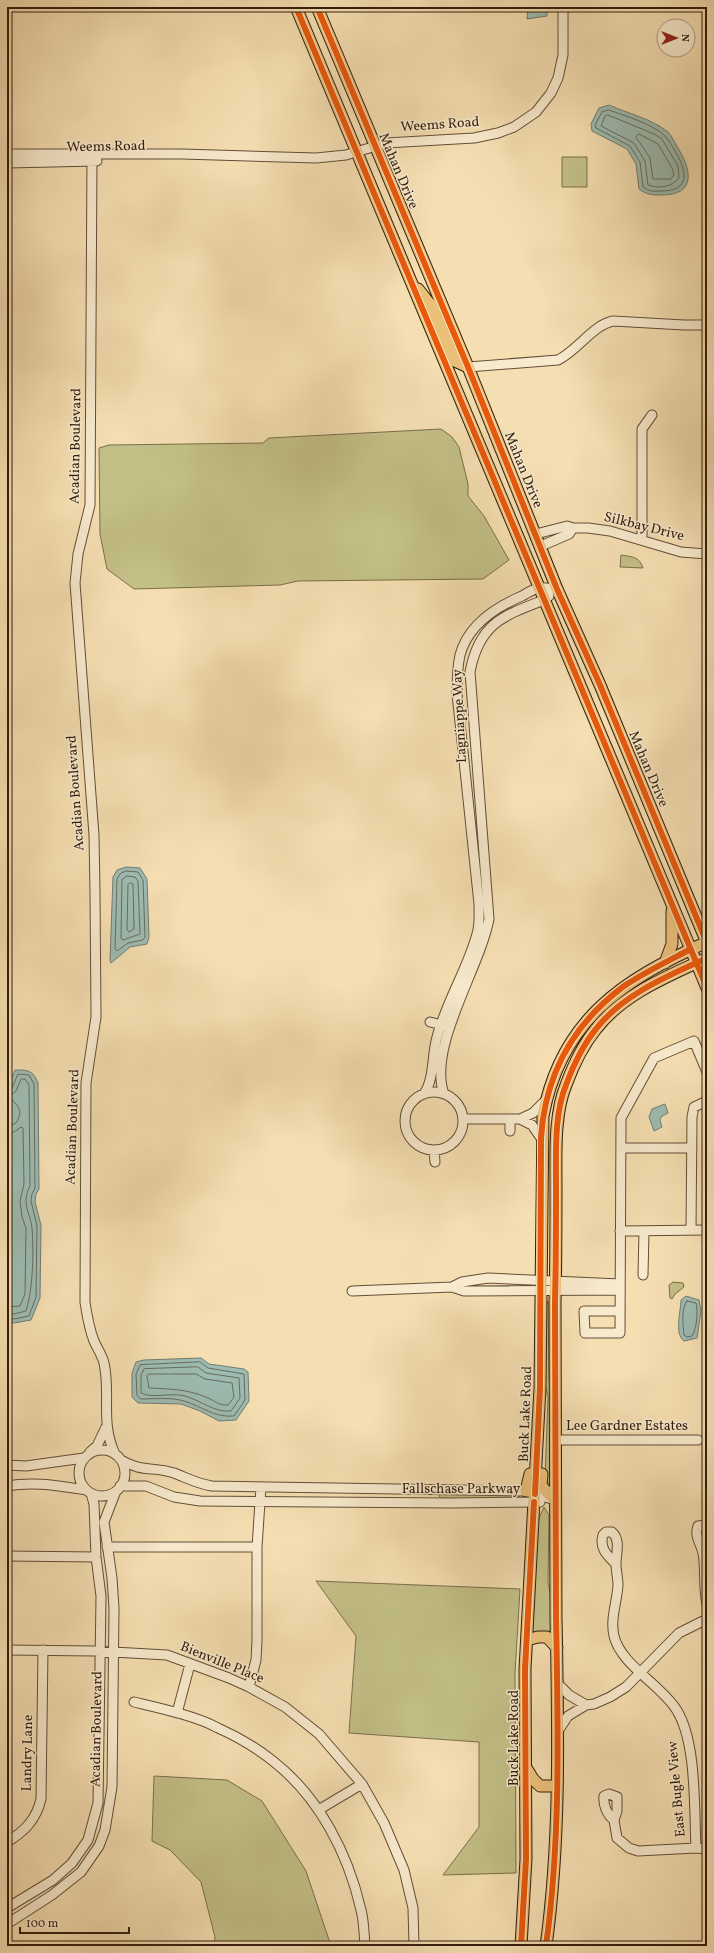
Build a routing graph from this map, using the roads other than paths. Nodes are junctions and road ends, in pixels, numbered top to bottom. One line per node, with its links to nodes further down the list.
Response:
1 (296, 7): 5 (main road)
2 (317, 7): 4 (main road, Mahan Drive)
3 (563, 7): 4 (street, Weems Road)
4 (375, 147): 5 (street, Weems Road); 11 (main road, Mahan Drive)
5 (357, 152): 7 (street, Weems Road); 9 (main road)
6 (7, 154): 7 (street, Weems Road)
7 (92, 158): 8 (street, Weems Road); 67 (street, Acadian Boulevard)
8 (7, 163)
9 (409, 278): 11 (main road); 18 (main road)
10 (707, 325): 11 (street)
11 (468, 367): 14 (main road, Mahan Drive)
12 (652, 415): 15 (street)
13 (573, 528): 14 (street, Silkbay Drive); 15 (street, Silkbay Drive); 16 (street)
14 (536, 534): 16 (main road, Mahan Drive)
15 (642, 539): 17 (street, Silkbay Drive)
16 (541, 546): 19 (main road, Mahan Drive)
17 (707, 554)
18 (539, 588): 19 (street, Lagniappe Way); 20 (main road); 23 (street, Lagniappe Way)
19 (557, 589): 20 (street, Lagniappe Way); 22 (main road, Mahan Drive)
20 (544, 600): 21 (main road); 24 (street, Lagniappe Way)
21 (603, 740): 22 (main road); 27 (main road)
22 (626, 747): 29 (main road, Mahan Drive)
23 (464, 766): 24 (street); 26 (street, Lagniappe Way)
24 (476, 766): 25 (street, Lagniappe Way)
25 (483, 847): 26 (street); 28 (street, Lagniappe Way)
26 (473, 848): 28 (street, Lagniappe Way)
27 (672, 905): 30 (main road); 32 (main road)
28 (483, 928): 36 (street, Lagniappe Way); 37 (street, Lagniappe Way)
29 (707, 943): 30 (main road, Buck Lake Road)
30 (691, 949): 32 (main road, Buck Lake Road); 33 (main road)
31 (707, 958): 33 (main road, Buck Lake Road)
32 (665, 963): 41 (main road, Buck Lake Road)
33 (696, 963): 34 (main road); 58 (main road, Buck Lake Road)
34 (707, 988)
35 (430, 1022): 36 (street)
36 (440, 1024): 37 (street); 39 (street, Lagniappe Way)
37 (450, 1027): 40 (street, Lagniappe Way)
38 (707, 1072): 49 (street)
39 (424, 1094): 40 (street); 51 (street)
40 (444, 1094): 45 (street)
41 (546, 1101): 46 (street); 48 (main road, Buck Lake Road)
42 (707, 1101): 44 (street)
43 (707, 1106): 44 (street)
44 (693, 1112): 50 (street)
45 (463, 1119): 46 (street); 51 (street)
46 (515, 1119): 47 (street); 48 (street)
47 (510, 1131)
48 (542, 1138): 59 (main road, Buck Lake Road)
49 (621, 1148): 50 (street); 56 (street)
50 (692, 1148): 54 (street)
51 (434, 1150): 52 (street)
52 (434, 1162)
53 (644, 1230): 54 (street); 56 (street); 57 (street)
54 (691, 1230): 55 (street)
55 (707, 1230)
56 (620, 1231): 62 (street)
57 (643, 1276)
58 (555, 1280): 59 (street); 60 (street); 64 (main road, Buck Lake Road)
59 (540, 1286): 61 (street); 61 (street); 64 (street); 66 (main road, Buck Lake Road)
60 (585, 1286): 62 (street); 62 (street); 64 (street)
61 (452, 1287): 63 (street)
62 (620, 1287): 65 (street)
63 (352, 1291)
64 (555, 1292): 68 (main road, Buck Lake Road)
65 (620, 1311): 65 (street)
66 (540, 1388): 78 (main road, Buck Lake Road); 79 (main road)
67 (106, 1427): 70 (street, Acadian Boulevard); 71 (street, Acadian Boulevard)
68 (556, 1440): 69 (street, Lee Gardner Estates); 79 (main road, Buck Lake Road)
69 (698, 1440)
70 (87, 1455): 71 (street); 72 (street); 77 (street)
71 (118, 1457): 74 (street, Fallschase Parkway); 76 (street)
72 (7, 1465)
73 (7, 1486): 77 (street)
74 (260, 1487): 75 (street, Fallschase Parkway); 80 (street)
75 (432, 1488): 78 (street, Fallschase Parkway); 81 (street)
76 (118, 1489): 77 (street); 80 (street, Fallschase Parkway); 83 (street, Acadian Boulevard)
77 (88, 1491): 87 (street, Acadian Boulevard)
78 (532, 1496): 79 (street, Fallschase Parkway); 81 (street, Fallschase Parkway); 91 (main road, Buck Lake Road)
79 (555, 1500): 92 (main road, Buck Lake Road)
80 (260, 1501): 81 (street, Fallschase Parkway); 84 (street)
81 (431, 1503)
82 (707, 1524): 85 (street)
83 (107, 1547): 84 (street); 96 (street, Acadian Boulevard)
84 (257, 1548): 100 (street)
85 (705, 1548): 89 (street)
86 (7, 1556): 87 (street)
87 (96, 1557): 95 (street, Acadian Boulevard)
88 (616, 1564): 98 (street, East Bugle View)
89 (707, 1604)
90 (707, 1619): 98 (street)
91 (527, 1640): 92 (main road); 105 (main road, Buck Lake Road)
92 (557, 1648): 99 (main road, Buck Lake Road)
93 (7, 1650): 94 (street, Bienville Place)
94 (43, 1650): 95 (street, Bienville Place); 110 (street, Landry Lane)
95 (100, 1651): 96 (street, Bienville Place); 113 (street, Acadian Boulevard)
96 (112, 1652): 97 (street, Bienville Place); 114 (street, Acadian Boulevard)
97 (190, 1664): 100 (street, Bienville Place); 103 (street)
98 (641, 1672): 102 (street); 111 (street, East Bugle View)
99 (558, 1683): 102 (street); 104 (main road, Buck Lake Road)
100 (250, 1687): 106 (street, Bienville Place)
101 (134, 1702): 103 (street)
102 (586, 1705): 104 (street)
103 (177, 1713): 108 (street)
104 (558, 1731): 107 (main road, Buck Lake Road)
105 (526, 1766): 107 (main road); 117 (main road, Buck Lake Road)
106 (362, 1784): 108 (street); 116 (street, Bienville Place)
107 (557, 1786): 118 (main road, Buck Lake Road)
108 (320, 1809): 115 (street)
109 (614, 1820): 111 (street)
110 (7, 1842)
111 (696, 1848): 112 (street)
112 (707, 1849)
113 (7, 1908)
114 (7, 1924)
115 (365, 1946)
116 (414, 1946)
117 (521, 1946)
118 (546, 1946)

